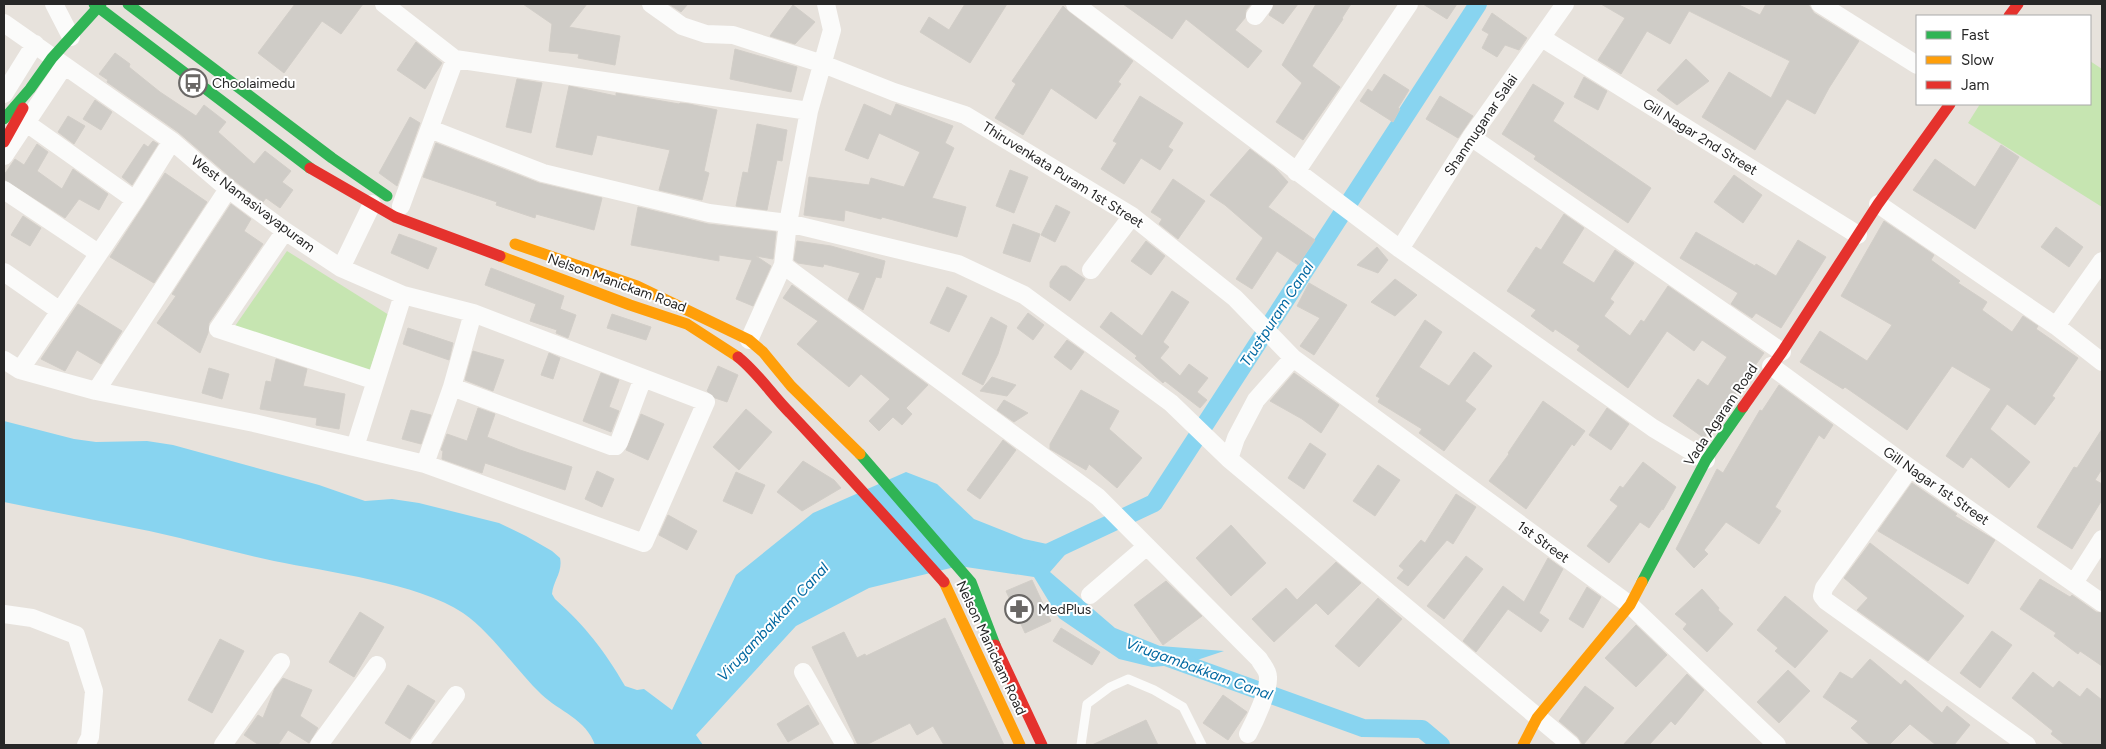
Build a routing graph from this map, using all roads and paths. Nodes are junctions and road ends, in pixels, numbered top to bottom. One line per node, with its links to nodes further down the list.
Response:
1 (54, 4): 14 (street)
2 (128, 4): 38 (main road)
3 (384, 4): 17 (street)
4 (651, 4): 19 (street, Thiruvenkata Puram 1st Street)
5 (826, 4): 19 (street)
6 (1075, 4): 32 (street)
7 (1410, 4): 32 (street)
8 (1564, 4): 15 (street, Shanmuganar Salai)
9 (1821, 4): 20 (street)
10 (2018, 4): 12 (main road)
11 (98, 5): 14 (main road); 36 (main road, Nelson Manickam Road)
12 (2010, 15)
13 (4, 23): 16 (street, West Namasivayapuram)
14 (71, 37): 18 (main road)
15 (1542, 38): 28 (street, Shanmuganar Salai); 42 (street, Gill Nagar 2nd Street)
16 (34, 44): 18 (street, West Namasivayapuram); 22 (street)
17 (455, 59): 24 (street); 27 (street)
18 (58, 62): 21 (main road); 26 (street); 29 (street, West Namasivayapuram)
19 (824, 64): 24 (street); 39 (street, Thiruvenkata Puram 1st Street)
20 (1916, 64)
21 (30, 90): 25 (main road); 30 (main road)
22 (4, 94)
23 (1949, 105): 37 (main road, Vada Agaram Road)
24 (809, 111): 40 (street)
25 (4, 119)
26 (25, 122): 31 (street); 35 (street)
27 (430, 129): 38 (street); 40 (street)
28 (1471, 137): 44 (street, Shanmuganar Salai); 56 (street)
29 (172, 141): 33 (street, West Namasivayapuram); 35 (street)
30 (4, 142)
31 (4, 156)
32 (1296, 172): 44 (street)
33 (228, 189): 41 (street, West Namasivayapuram); 65 (street)
34 (4, 190): 45 (street)
35 (135, 200): 45 (street)
36 (372, 204): 48 (street); 89 (main road, Nelson Manickam Road)
37 (1878, 204): 42 (main road, Vada Agaram Road); 54 (street)
38 (406, 207)
39 (1132, 216): 49 (street); 57 (street, Thiruvenkata Puram 1st Street)
40 (788, 224): 47 (street); 67 (street)
41 (285, 231): 48 (street, West Namasivayapuram); 63 (street)
42 (1858, 236): 56 (main road, Vada Agaram Road)
43 (505, 241): 55 (main road, Nelson Manickam Road)
44 (1400, 249): 68 (street)
45 (98, 253): 52 (street)
46 (2102, 261): 54 (street)
47 (783, 265): 55 (street); 72 (street)
48 (341, 268): 51 (street, West Namasivayapuram)
49 (1091, 270)
50 (4, 272): 52 (street)
51 (403, 296): 53 (street, West Namasivayapuram); 63 (street)
52 (60, 311): 61 (street)
53 (473, 313): 62 (street, West Namasivayapuram); 64 (street)
54 (2056, 326): 59 (street)
55 (748, 340): 90 (main road, Nelson Manickam Road)
56 (1782, 352): 60 (main road, Vada Agaram Road)
57 (1293, 358): 67 (street); 76 (street, 1st Street)
58 (4, 360): 61 (street)
59 (2102, 362)
60 (1771, 366): 68 (main road, Vada Agaram Road); 70 (street, Gill Nagar 1st Street)
61 (20, 370): 65 (street)
62 (643, 378): 64 (street); 69 (street, West Namasivayapuram)
63 (376, 381): 66 (street)
64 (452, 387): 69 (street)
65 (96, 391): 66 (street)
66 (355, 447): 69 (street)
67 (1229, 459): 82 (street)
68 (1706, 460): 76 (main road, Vada Agaram Road)
69 (425, 464)
70 (1910, 468): 73 (street, Gill Nagar 1st Street); 96 (street)
71 (2102, 539): 73 (street)
72 (1147, 546): 74 (street); 83 (street)
73 (2074, 583): 75 (street, Gill Nagar 1st Street)
74 (1090, 595)
75 (2102, 603)
76 (1630, 605): 82 (main road, Vada Agaram Road); 95 (street, 1st Street)
77 (4, 614): 84 (street)
78 (281, 662): 85 (street)
79 (377, 665): 86 (street)
80 (804, 672): 88 (street)
81 (456, 695): 87 (street)
82 (1537, 718): 93 (main road, Vada Agaram Road); 94 (street)
83 (1248, 734)
84 (86, 745)
85 (223, 745)
86 (319, 745)
87 (419, 745)
88 (846, 745)
89 (1020, 745)
90 (1042, 745)
91 (1080, 745): 92 (lane)
92 (1202, 745)
93 (1523, 745)
94 (1571, 745)
95 (1776, 745)
96 (2027, 745)

